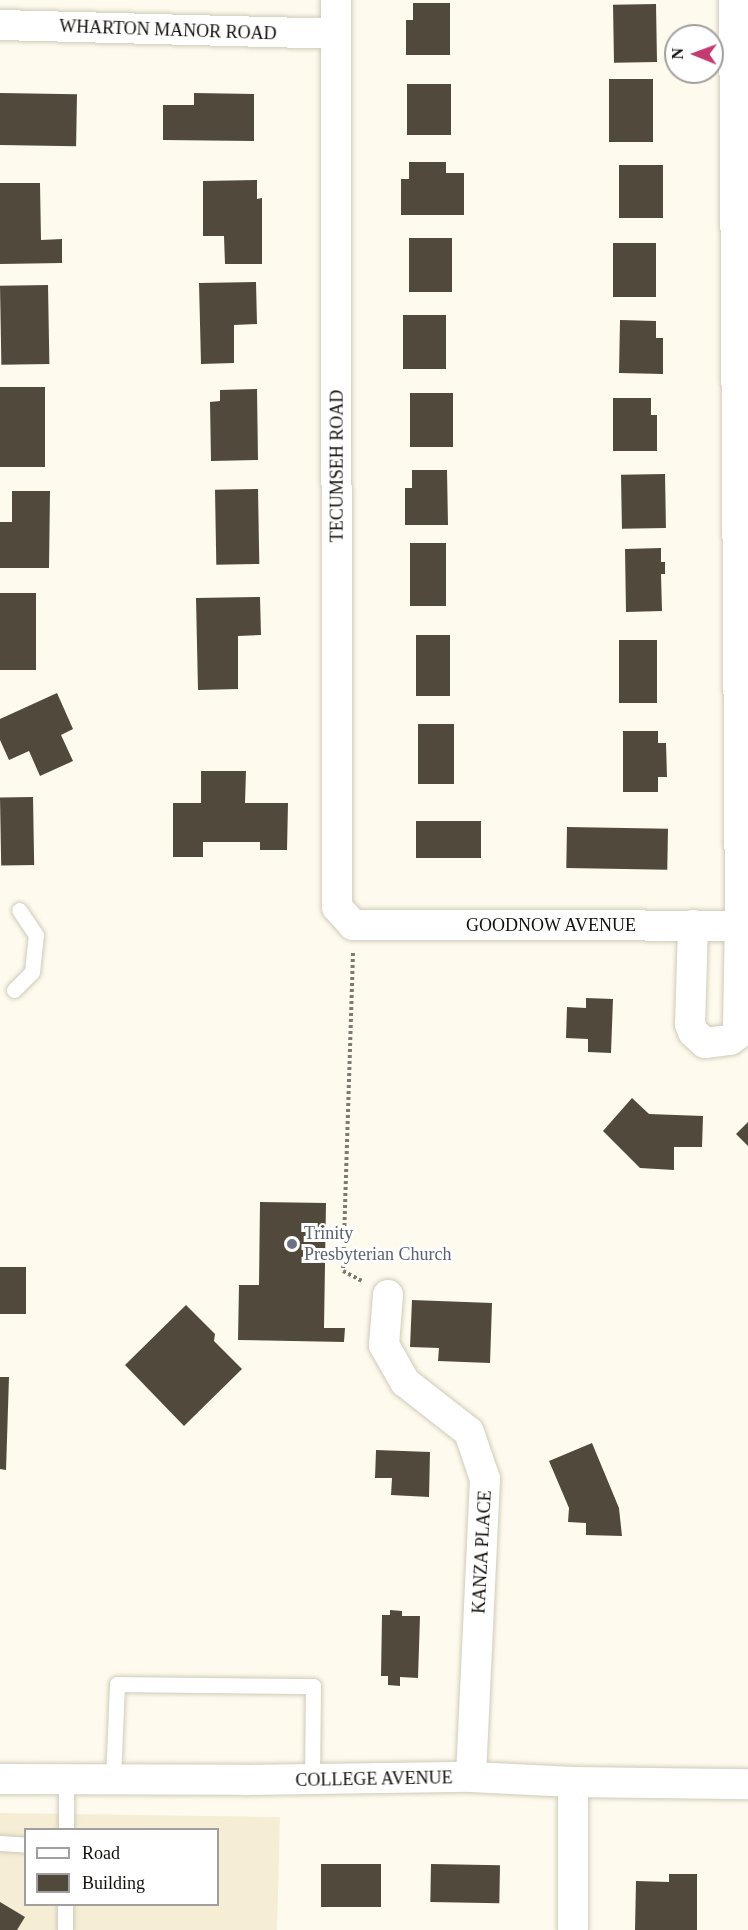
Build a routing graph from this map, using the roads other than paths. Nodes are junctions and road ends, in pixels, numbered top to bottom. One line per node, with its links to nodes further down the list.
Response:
1 (336, 0): 4 (street, TECUMSEH ROAD)
2 (734, 0): 8 (street)
3 (0, 25): 4 (street, WHARTON MANOR ROAD)
4 (336, 34): 6 (street, TECUMSEH ROAD)
5 (19, 910): 9 (lane)
6 (354, 925): 7 (street, GOODNOW AVENUE)
7 (693, 925): 8 (street, GOODNOW AVENUE); 8 (street)
8 (744, 926)
9 (14, 990)
10 (388, 1295): 11 (street, KANZA PLACE)
11 (471, 1778): 15 (street, COLLEGE AVENUE); 16 (street, COLLEGE AVENUE)
12 (0, 1779): 13 (street, COLLEGE AVENUE)
13 (66, 1779): 14 (street, COLLEGE AVENUE); 18 (lane)
14 (113, 1780): 15 (street, COLLEGE AVENUE); 15 (lane)
15 (312, 1780)
16 (573, 1782): 17 (street, COLLEGE AVENUE); 23 (street)
17 (748, 1784)
18 (66, 1828)
19 (0, 1843): 20 (lane)
20 (24, 1845)
21 (65, 1906): 22 (lane)
22 (65, 1930)
23 (573, 1930)

